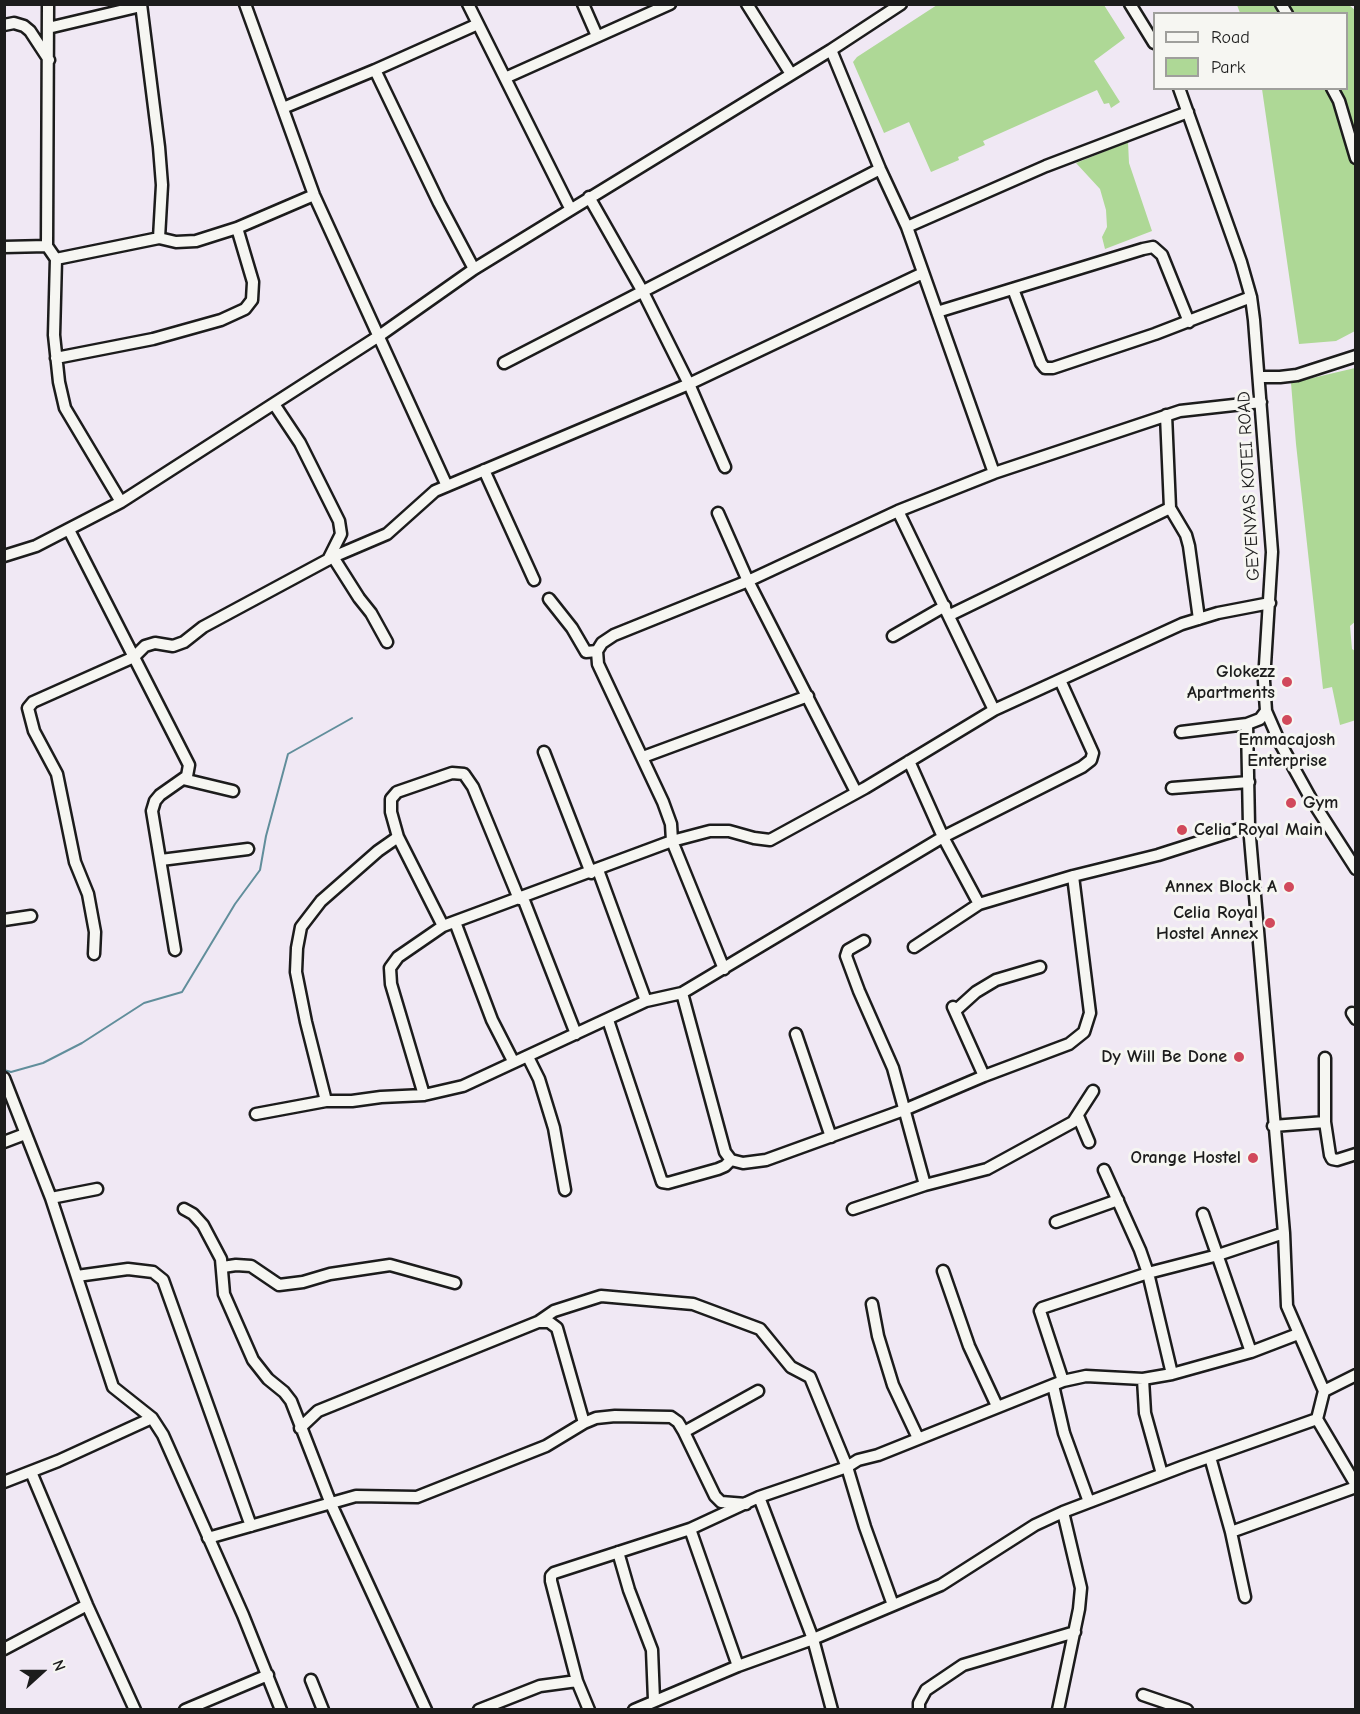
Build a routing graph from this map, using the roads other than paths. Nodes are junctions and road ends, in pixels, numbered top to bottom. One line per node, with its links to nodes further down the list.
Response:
1 (48, 4): 12 (street)
2 (245, 4): 22 (street)
3 (468, 4): 10 (street)
4 (583, 4): 13 (street)
5 (670, 4): 13 (street)
6 (747, 4): 18 (street)
7 (901, 4): 15 (street)
8 (1130, 4): 14 (street)
9 (141, 5): 12 (street); 31 (street)
10 (478, 24): 17 (street); 19 (street)
11 (4, 25): 16 (street)
12 (48, 28): 16 (street)
13 (597, 36): 19 (street)
14 (1153, 40)
15 (831, 50): 18 (street); 25 (street)
16 (49, 60): 32 (street)
17 (375, 70): 22 (street); 35 (street)
18 (791, 74): 27 (street)
19 (505, 78): 28 (street)
20 (1180, 90): 23 (street, GEYENYAS KOTEI ROAD)
21 (1333, 90): 24 (street)
22 (283, 108): 26 (street)
23 (1188, 112): 29 (street); 39 (street, GEYENYAS KOTEI ROAD)
24 (1356, 158)
25 (880, 169): 29 (street); 38 (street)
26 (314, 195): 30 (street); 42 (street)
27 (589, 197): 28 (street); 38 (street)
28 (570, 208): 35 (street)
29 (907, 227): 36 (street)
30 (237, 228): 31 (street); 44 (street)
31 (159, 238): 34 (street)
32 (47, 246): 33 (street); 34 (street)
33 (4, 247)
34 (56, 259): 44 (street)
35 (474, 268): 42 (street)
36 (923, 273): 40 (street); 47 (street)
37 (1013, 289): 40 (street); 41 (street); 41 (street)
38 (643, 292): 45 (street); 47 (street)
39 (1251, 297): 41 (street); 46 (street, GEYENYAS KOTEI ROAD)
40 (937, 312): 53 (street)
41 (1189, 322)
42 (379, 336): 49 (street); 54 (street)
43 (1356, 357): 46 (street)
44 (56, 358): 55 (street)
45 (504, 363)
46 (1260, 377): 48 (street, GEYENYAS KOTEI ROAD)
47 (689, 384): 51 (street); 52 (street)
48 (1261, 402): 50 (street); 65 (street, GEYENYAS KOTEI ROAD)
49 (274, 404): 55 (street); 61 (street)
50 (1166, 415): 53 (street); 56 (street)
51 (724, 467)
52 (484, 470): 54 (street); 62 (street)
53 (994, 474): 57 (street)
54 (447, 486): 61 (street)
55 (121, 502): 59 (street)
56 (1170, 508): 66 (street); 67 (street)
57 (898, 511): 63 (street); 66 (street)
58 (718, 513): 63 (street)
59 (69, 530): 60 (street); 71 (street)
60 (4, 556)
61 (331, 559): 69 (street); 71 (street)
62 (534, 580)
63 (748, 580): 70 (street); 73 (street)
64 (549, 599): 70 (street)
65 (1270, 603): 67 (street); 75 (street, GEYENYAS KOTEI ROAD)
66 (948, 611): 68 (street); 74 (street)
67 (1199, 619): 72 (street)
68 (893, 636)
69 (387, 642)
70 (597, 651): 79 (street)
71 (134, 657): 81 (street); 104 (street)
72 (1060, 680): 74 (street); 88 (street)
73 (808, 696): 79 (street); 85 (street)
74 (994, 710): 80 (street)
75 (1266, 711): 76 (street); 92 (street, GEYENYAS KOTEI ROAD)
76 (1247, 724): 77 (street); 82 (street)
77 (1181, 732)
78 (544, 753): 93 (street)
79 (643, 757): 89 (street)
80 (909, 760): 85 (street); 88 (street)
81 (183, 779): 84 (street); 91 (street)
82 (1249, 782): 83 (street); 86 (street)
83 (1172, 788)
84 (233, 791)
85 (856, 792): 89 (street)
86 (1249, 826): 94 (street); 124 (street)
87 (399, 837): 95 (street); 100 (street); 119 (street)
88 (943, 837): 96 (street); 106 (street)
89 (672, 842): 93 (street); 106 (street)
90 (248, 849): 91 (street)
91 (161, 860): 103 (street)
92 (1356, 869)
93 (595, 872): 95 (street); 108 (street)
94 (1073, 876): 96 (street); 115 (street)
95 (521, 898): 99 (street); 110 (street)
96 (980, 904): 102 (street)
97 (32, 916): 98 (street)
98 (4, 920)
99 (455, 922): 100 (street); 114 (street)
100 (443, 927): 118 (street)
101 (864, 940): 120 (street)
102 (914, 947)
103 (175, 950)
104 (94, 954)
105 (1040, 967): 115 (street)
106 (724, 969): 107 (street)
107 (682, 993): 108 (street); 130 (street)
108 (646, 1001): 109 (street)
109 (608, 1020): 110 (street); 130 (street)
110 (576, 1034): 112 (street)
111 (796, 1034): 126 (street)
112 (528, 1057): 114 (street); 134 (street)
113 (1325, 1058): 123 (street)
114 (513, 1061): 118 (street)
115 (984, 1076): 120 (street)
116 (4, 1078): 125 (street)
117 (1093, 1091): 122 (street)
118 (424, 1095): 119 (street)
119 (326, 1101): 121 (street)
120 (904, 1110): 126 (street); 132 (street)
121 (256, 1114)
122 (1078, 1116): 128 (street); 132 (street)
123 (1325, 1122): 124 (street); 129 (street)
124 (1273, 1126): 141 (street)
125 (25, 1134): 127 (street); 135 (street)
126 (831, 1137): 130 (street)
127 (4, 1142)
128 (1089, 1142)
129 (1356, 1154)
130 (731, 1160)
131 (1104, 1170): 136 (street)
132 (925, 1185): 138 (street)
133 (97, 1189): 135 (street)
134 (565, 1190)
135 (51, 1198): 146 (street)
136 (1118, 1200): 140 (street); 145 (street)
137 (184, 1209): 143 (street)
138 (853, 1209)
139 (1203, 1214): 142 (street)
140 (1056, 1222)
141 (1284, 1233): 142 (street); 150 (street)
142 (1218, 1255): 145 (street); 151 (street)
143 (223, 1267): 147 (street); 159 (street)
144 (943, 1270): 158 (street)
145 (1148, 1274): 152 (street); 155 (street)
146 (77, 1276): 161 (street); 178 (street)
147 (455, 1282)
148 (872, 1304): 166 (street)
149 (538, 1322): 160 (street); 163 (street); 168 (street)
150 (1298, 1334): 151 (street); 157 (street)
151 (1251, 1352): 152 (street)
152 (1172, 1374): 154 (street)
153 (1356, 1375): 157 (street)
154 (1143, 1379): 155 (street); 170 (street)
155 (1058, 1383): 158 (street); 174 (street)
156 (758, 1391): 165 (street)
157 (1324, 1391): 162 (street)
158 (997, 1406): 166 (street)
159 (294, 1409): 160 (street); 164 (street)
160 (318, 1411): 164 (street)
161 (152, 1418): 169 (street); 181 (street)
162 (1317, 1419): 167 (street); 172 (street)
163 (584, 1423): 165 (street); 175 (street)
164 (300, 1428): 175 (street)
165 (684, 1432): 176 (street)
166 (918, 1438): 168 (street)
167 (1210, 1457): 170 (street); 180 (street)
168 (847, 1467): 173 (street); 185 (street)
169 (31, 1472): 171 (street); 184 (street)
170 (1162, 1474): 174 (street)
171 (4, 1482)
172 (1356, 1486): 180 (street)
173 (759, 1497): 176 (street); 187 (street)
174 (1089, 1502): 177 (street)
175 (331, 1504): 178 (street); 199 (street)
176 (747, 1504): 179 (street)
177 (1063, 1512): 185 (street); 186 (street)
178 (251, 1526): 181 (street)
179 (690, 1529): 182 (street); 189 (street)
180 (1231, 1532): 183 (street)
181 (208, 1538): 190 (street)
182 (618, 1552): 192 (street); 194 (street)
183 (1245, 1597)
184 (87, 1605): 188 (street); 195 (street)
185 (893, 1605): 187 (street)
186 (1075, 1632): 204 (street); 205 (street)
187 (813, 1639): 189 (street); 203 (street)
188 (4, 1649)
189 (738, 1666): 194 (street)
190 (268, 1675): 196 (street); 197 (street)
191 (311, 1680): 198 (street)
192 (577, 1681): 200 (street); 201 (street)
193 (1143, 1695): 206 (street)
194 (650, 1704): 202 (street)
195 (135, 1710)
196 (185, 1710)
197 (281, 1710)
198 (323, 1710)
199 (426, 1710)
200 (480, 1710)
201 (589, 1710)
202 (634, 1710)
203 (832, 1710)
204 (919, 1710)
205 (1058, 1710)
206 (1186, 1710)

